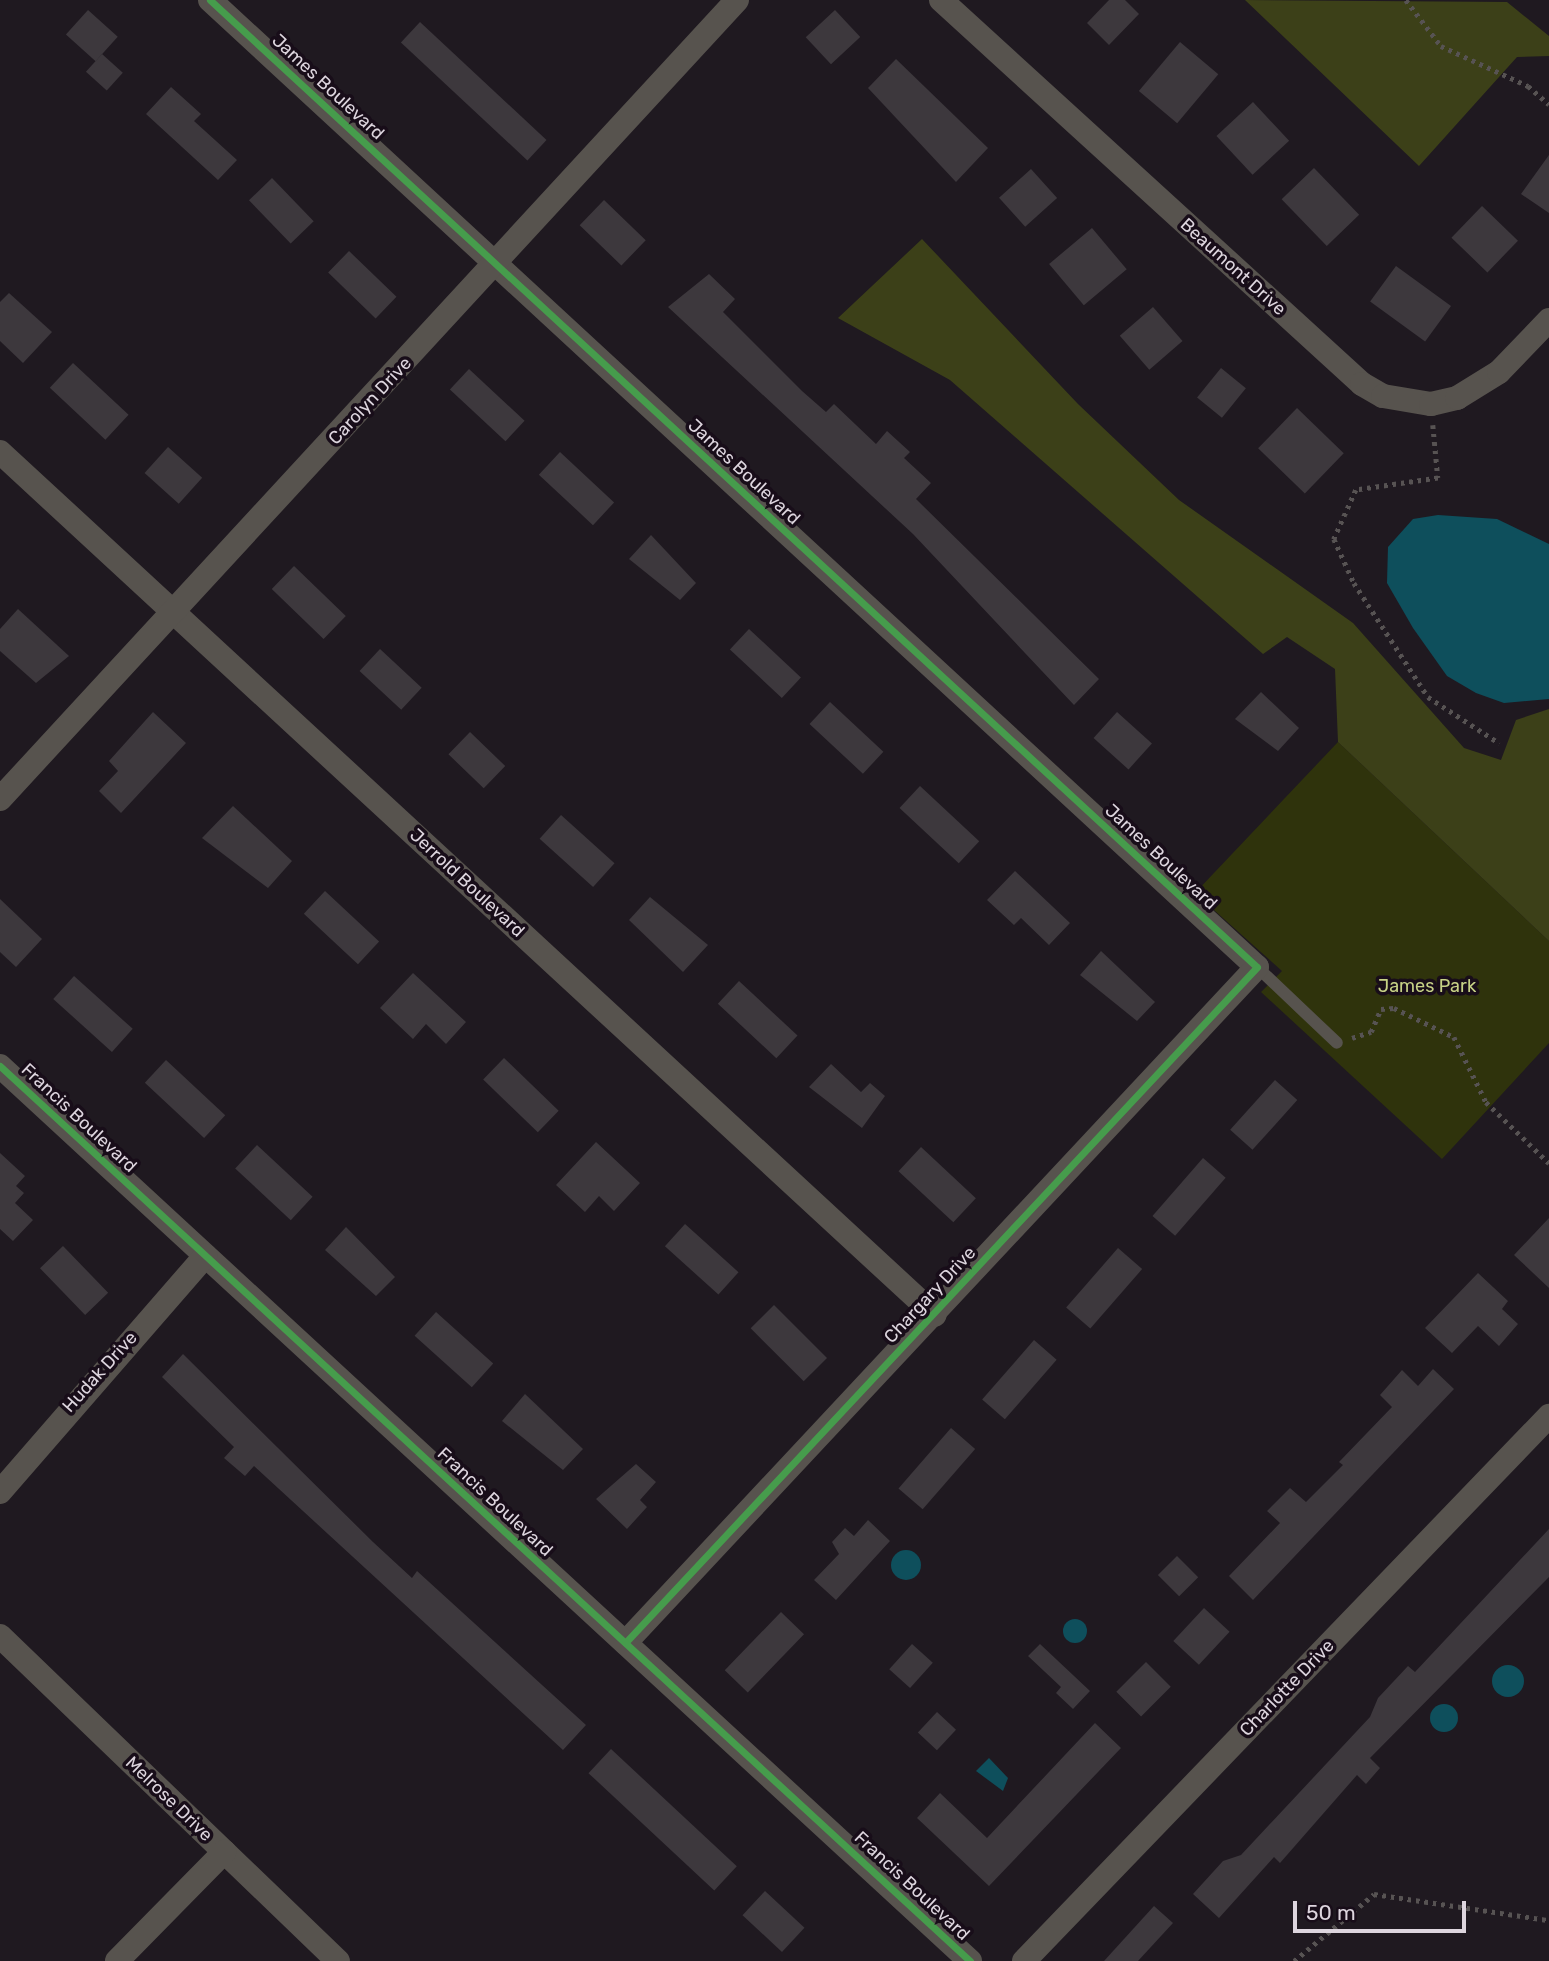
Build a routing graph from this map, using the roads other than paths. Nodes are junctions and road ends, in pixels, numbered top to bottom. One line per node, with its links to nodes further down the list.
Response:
1 (210, 0): 4 (street, James Boulevard)
2 (737, 0): 4 (street, Carolyn Drive)
3 (941, 0): 5 (street, Beaumont Drive)
4 (496, 264): 7 (street, Carolyn Drive); 9 (street, James Boulevard)
5 (1549, 320)
6 (0, 452): 7 (street, Jerrold Boulevard)
7 (173, 612): 8 (street, Carolyn Drive); 13 (street, Jerrold Boulevard)
8 (0, 799)
9 (1257, 967): 10 (lane); 13 (street, Chargary Drive)
10 (1338, 1043)
11 (0, 1066): 12 (street, Francis Boulevard)
12 (205, 1256): 15 (street, Hudak Drive); 17 (street, Francis Boulevard)
13 (934, 1315): 17 (street, Chargary Drive)
14 (1549, 1416): 22 (street, Charlotte Drive)
15 (0, 1492)
16 (0, 1636): 18 (street, Melrose Drive)
17 (625, 1643): 21 (street, Francis Boulevard)
18 (224, 1852): 19 (street); 20 (street, Melrose Drive)
19 (117, 1961)
20 (338, 1961)
21 (970, 1961)
22 (1024, 1961)

